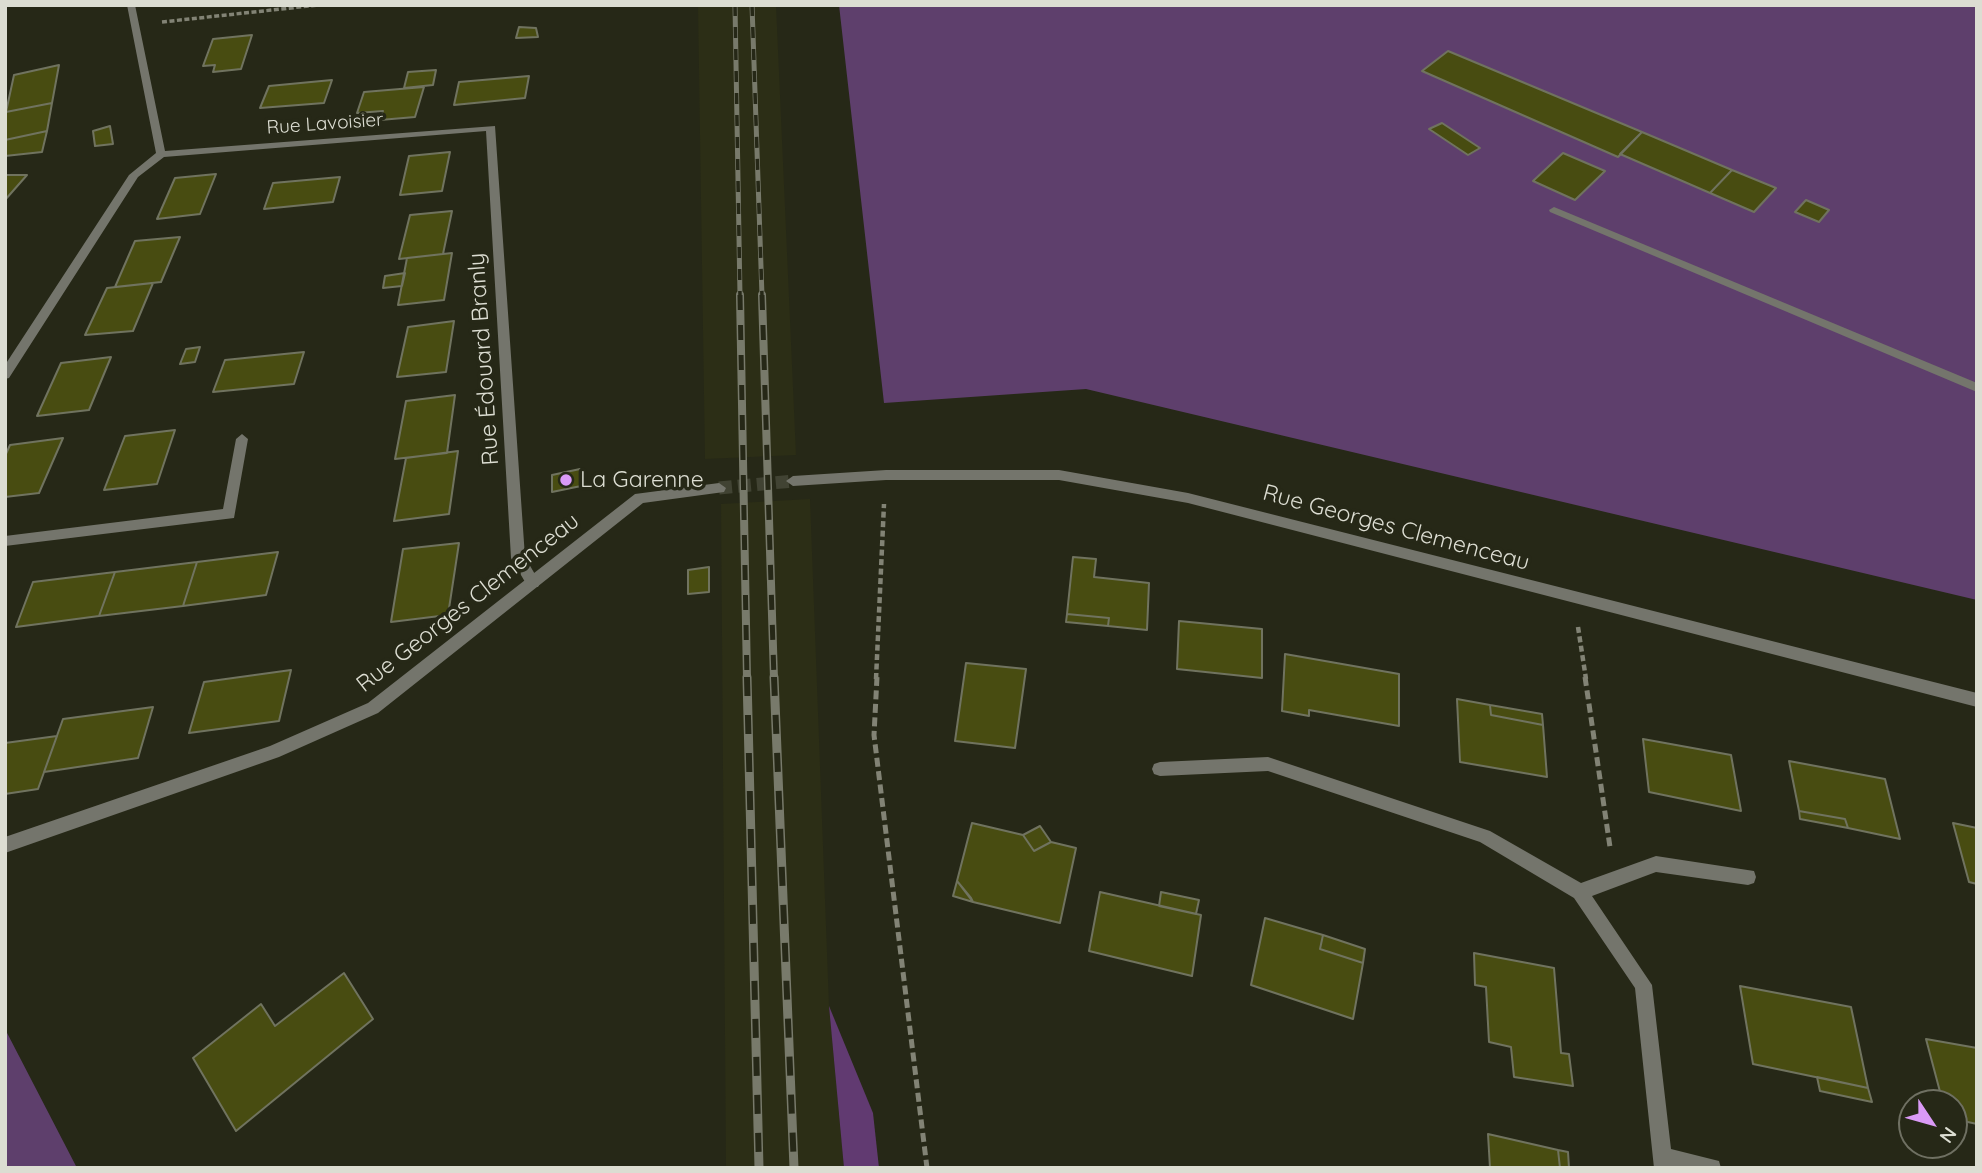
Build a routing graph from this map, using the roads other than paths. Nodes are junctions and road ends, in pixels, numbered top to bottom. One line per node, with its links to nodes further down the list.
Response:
1 (131, 5): 3 (street)
2 (491, 128): 3 (street, Rue Lavoisier); 11 (street, Rue Édouard Branly)
3 (161, 154): 5 (street)
4 (1555, 211): 6 (street)
5 (5, 375)
6 (1977, 388)
7 (242, 439): 10 (street)
8 (793, 481): 12 (street, Rue Georges Clemenceau)
9 (719, 488): 11 (street, Rue Georges Clemenceau)
10 (5, 541)
11 (533, 583): 14 (street, Rue Georges Clemenceau)
12 (1977, 700)
13 (1160, 769): 16 (street)
14 (5, 845)
15 (1748, 877): 16 (street)
16 (1580, 892): 17 (street)
17 (1664, 1163): 18 (street)
18 (1713, 1168)

